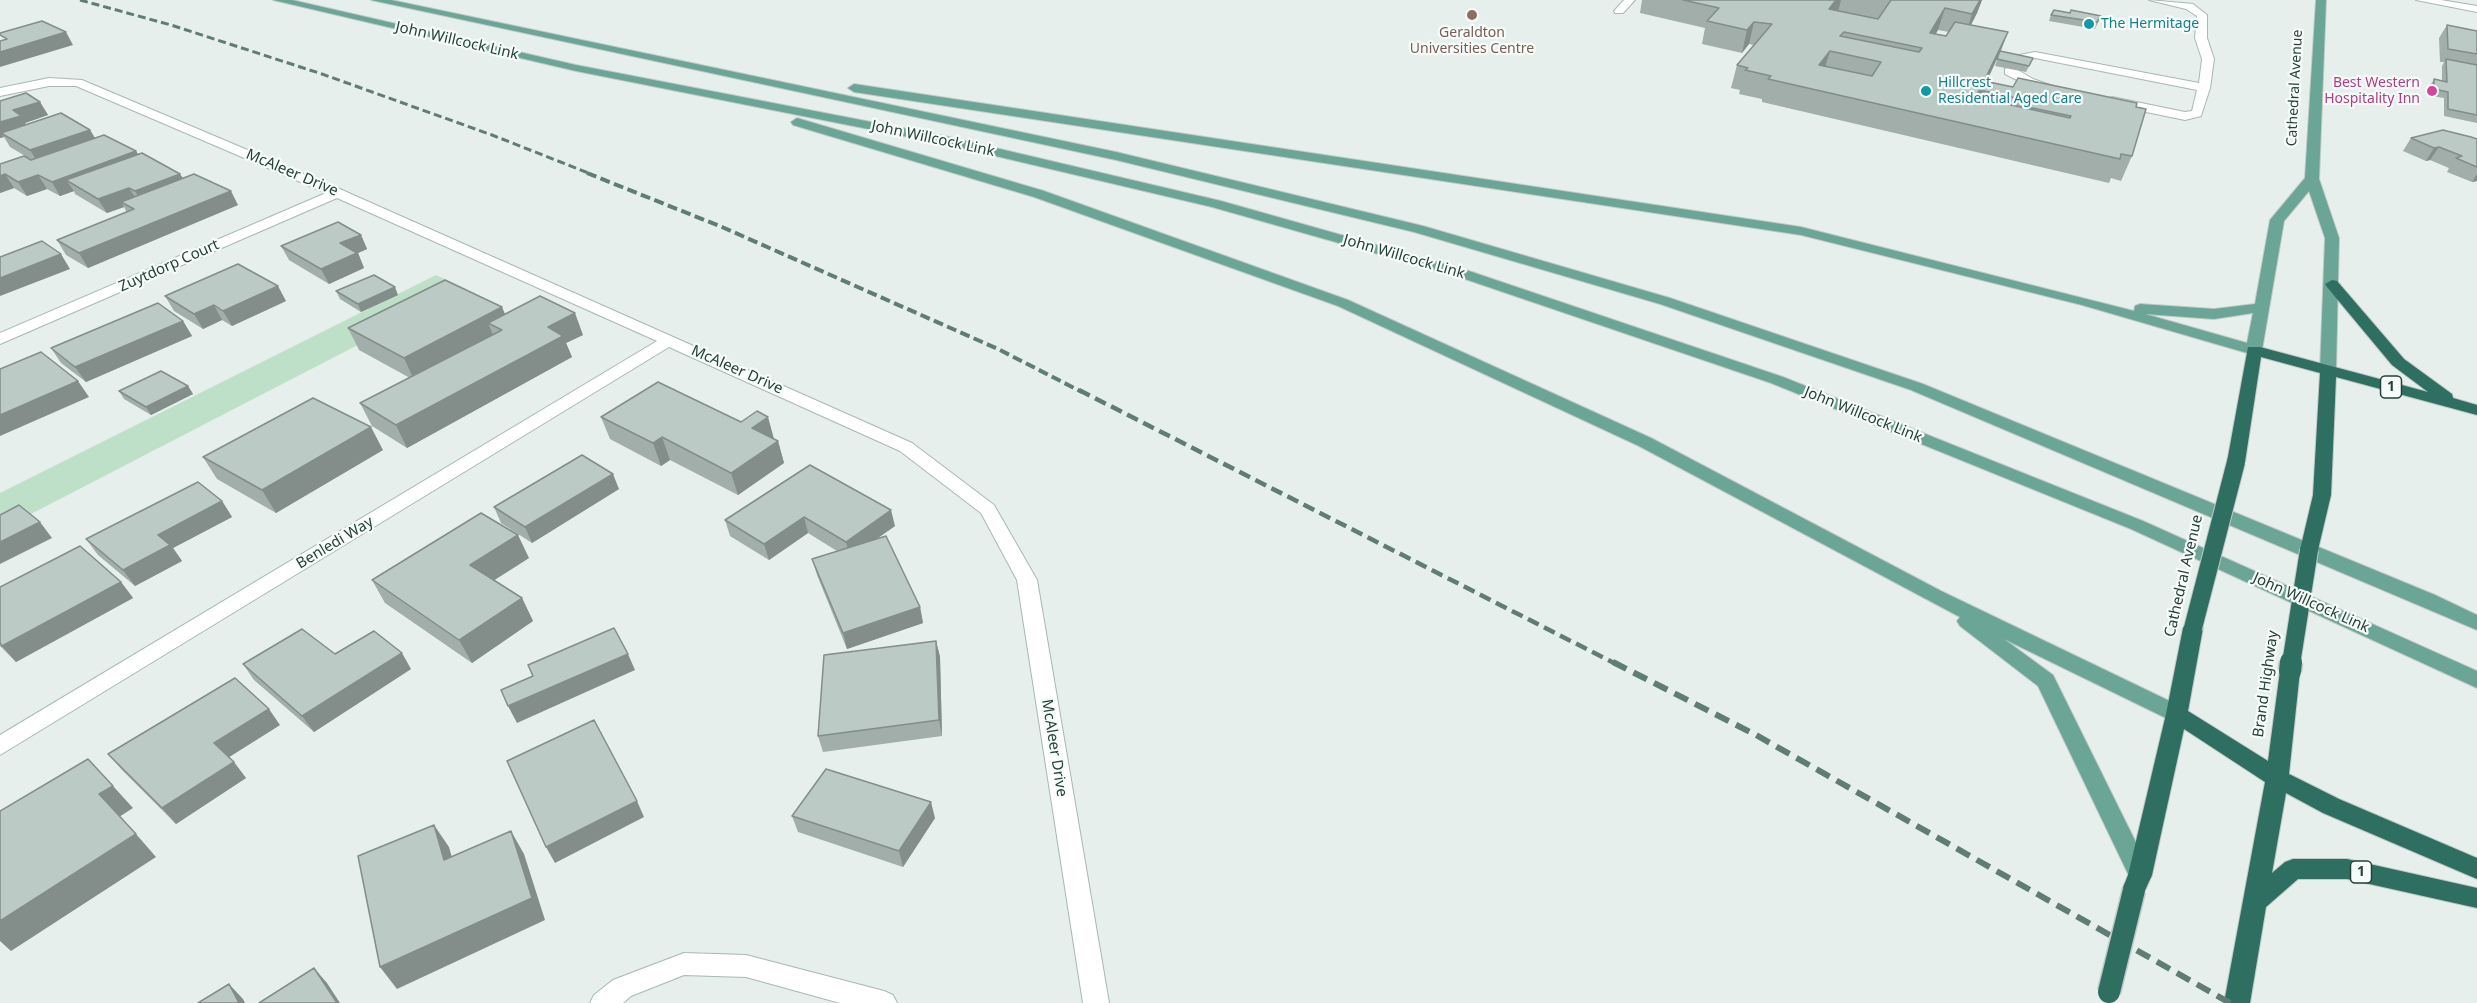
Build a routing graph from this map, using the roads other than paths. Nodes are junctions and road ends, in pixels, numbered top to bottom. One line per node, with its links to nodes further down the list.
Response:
1 (278, 0): 11 (main road, John Willcock Link)
2 (376, 0): 10 (main road, John Willcock Link)
3 (1629, 0): 9 (street)
4 (2154, 0): 7 (street)
5 (2321, 0): 16 (main road, Cathedral Avenue)
6 (2421, 0): 8 (street)
7 (2191, 3): 12 (street)
8 (2477, 9)
9 (1618, 11)
10 (522, 30): 19 (main road); 28 (main road, John Willcock Link)
11 (576, 68): 27 (main road); 29 (main road, John Willcock Link)
12 (2204, 88): 13 (street); 15 (street)
13 (2062, 89)
14 (0, 92): 17 (street, McAleer Drive)
15 (2094, 97)
16 (2313, 179): 18 (main road, Cathedral Avenue); 20 (main road, Cathedral Avenue)
17 (337, 193): 21 (street, Zuytdorp Court); 22 (street, McAleer Drive)
18 (2332, 284): 24 (main road, Cathedral Avenue); 25 (highway)
19 (2087, 302): 20 (main road); 23 (main road)
20 (2260, 308): 23 (main road, Cathedral Avenue)
21 (0, 339)
22 (670, 340): 31 (street, Benledi Way); 40 (street, McAleer Drive)
23 (2254, 350): 24 (highway, 1); 30 (highway, Cathedral Avenue, bridge)
24 (2328, 370): 25 (highway, 1); 32 (highway, Brand Highway, bridge)
25 (2454, 404): 26 (highway, 1)
26 (2477, 410)
27 (1935, 596): 30 (main road); 34 (main road)
28 (2477, 623)
29 (2477, 680)
30 (2177, 714): 32 (highway); 34 (highway, Cathedral Avenue)
31 (0, 746)
32 (2277, 778): 33 (highway); 36 (highway, Brand Highway)
33 (2477, 869)
34 (2137, 883): 37 (highway, Cathedral Avenue, bridge)
35 (2477, 898): 36 (highway, 1)
36 (2254, 903): 41 (highway, Brand Highway)
37 (2108, 998)
38 (603, 1003): 39 (street)
39 (884, 1003)
40 (1096, 1003)
41 (2237, 1003)

